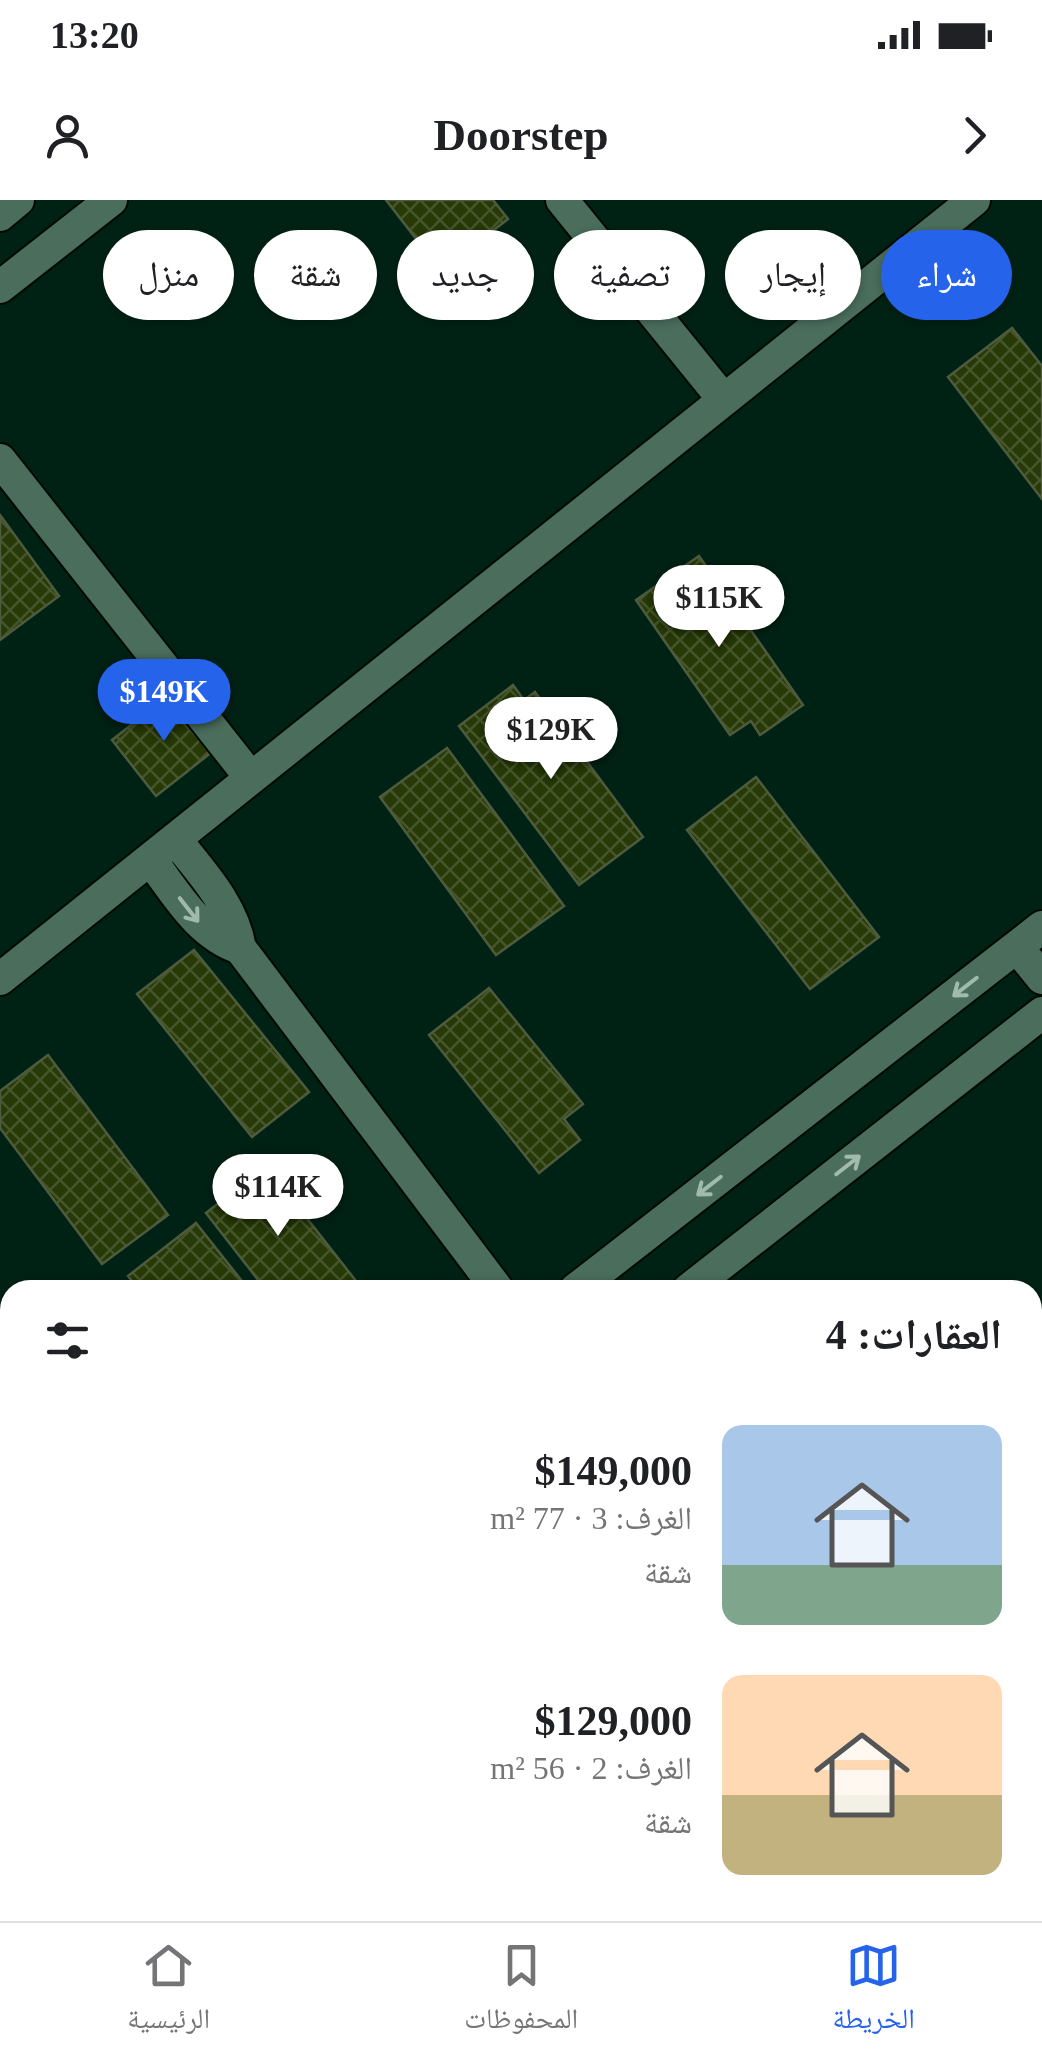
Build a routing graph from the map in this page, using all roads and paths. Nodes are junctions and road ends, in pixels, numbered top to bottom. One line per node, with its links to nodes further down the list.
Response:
1 (18, 200): 5 (street)
2 (111, 200): 6 (street)
3 (562, 200): 7 (street)
4 (974, 200): 7 (street)
5 (0, 214)
6 (0, 287)
7 (724, 400): 9 (street)
8 (0, 460): 9 (street)
9 (251, 778): 10 (street)
10 (162, 849): 13 (street); 15 (street)
11 (1029, 937): 12 (street); 16 (street, one-way to 16)
12 (1042, 978)
13 (0, 979)
14 (1042, 1013): 17 (street, one-way to 14)
15 (490, 1280)
16 (589, 1280)
17 (701, 1280)

